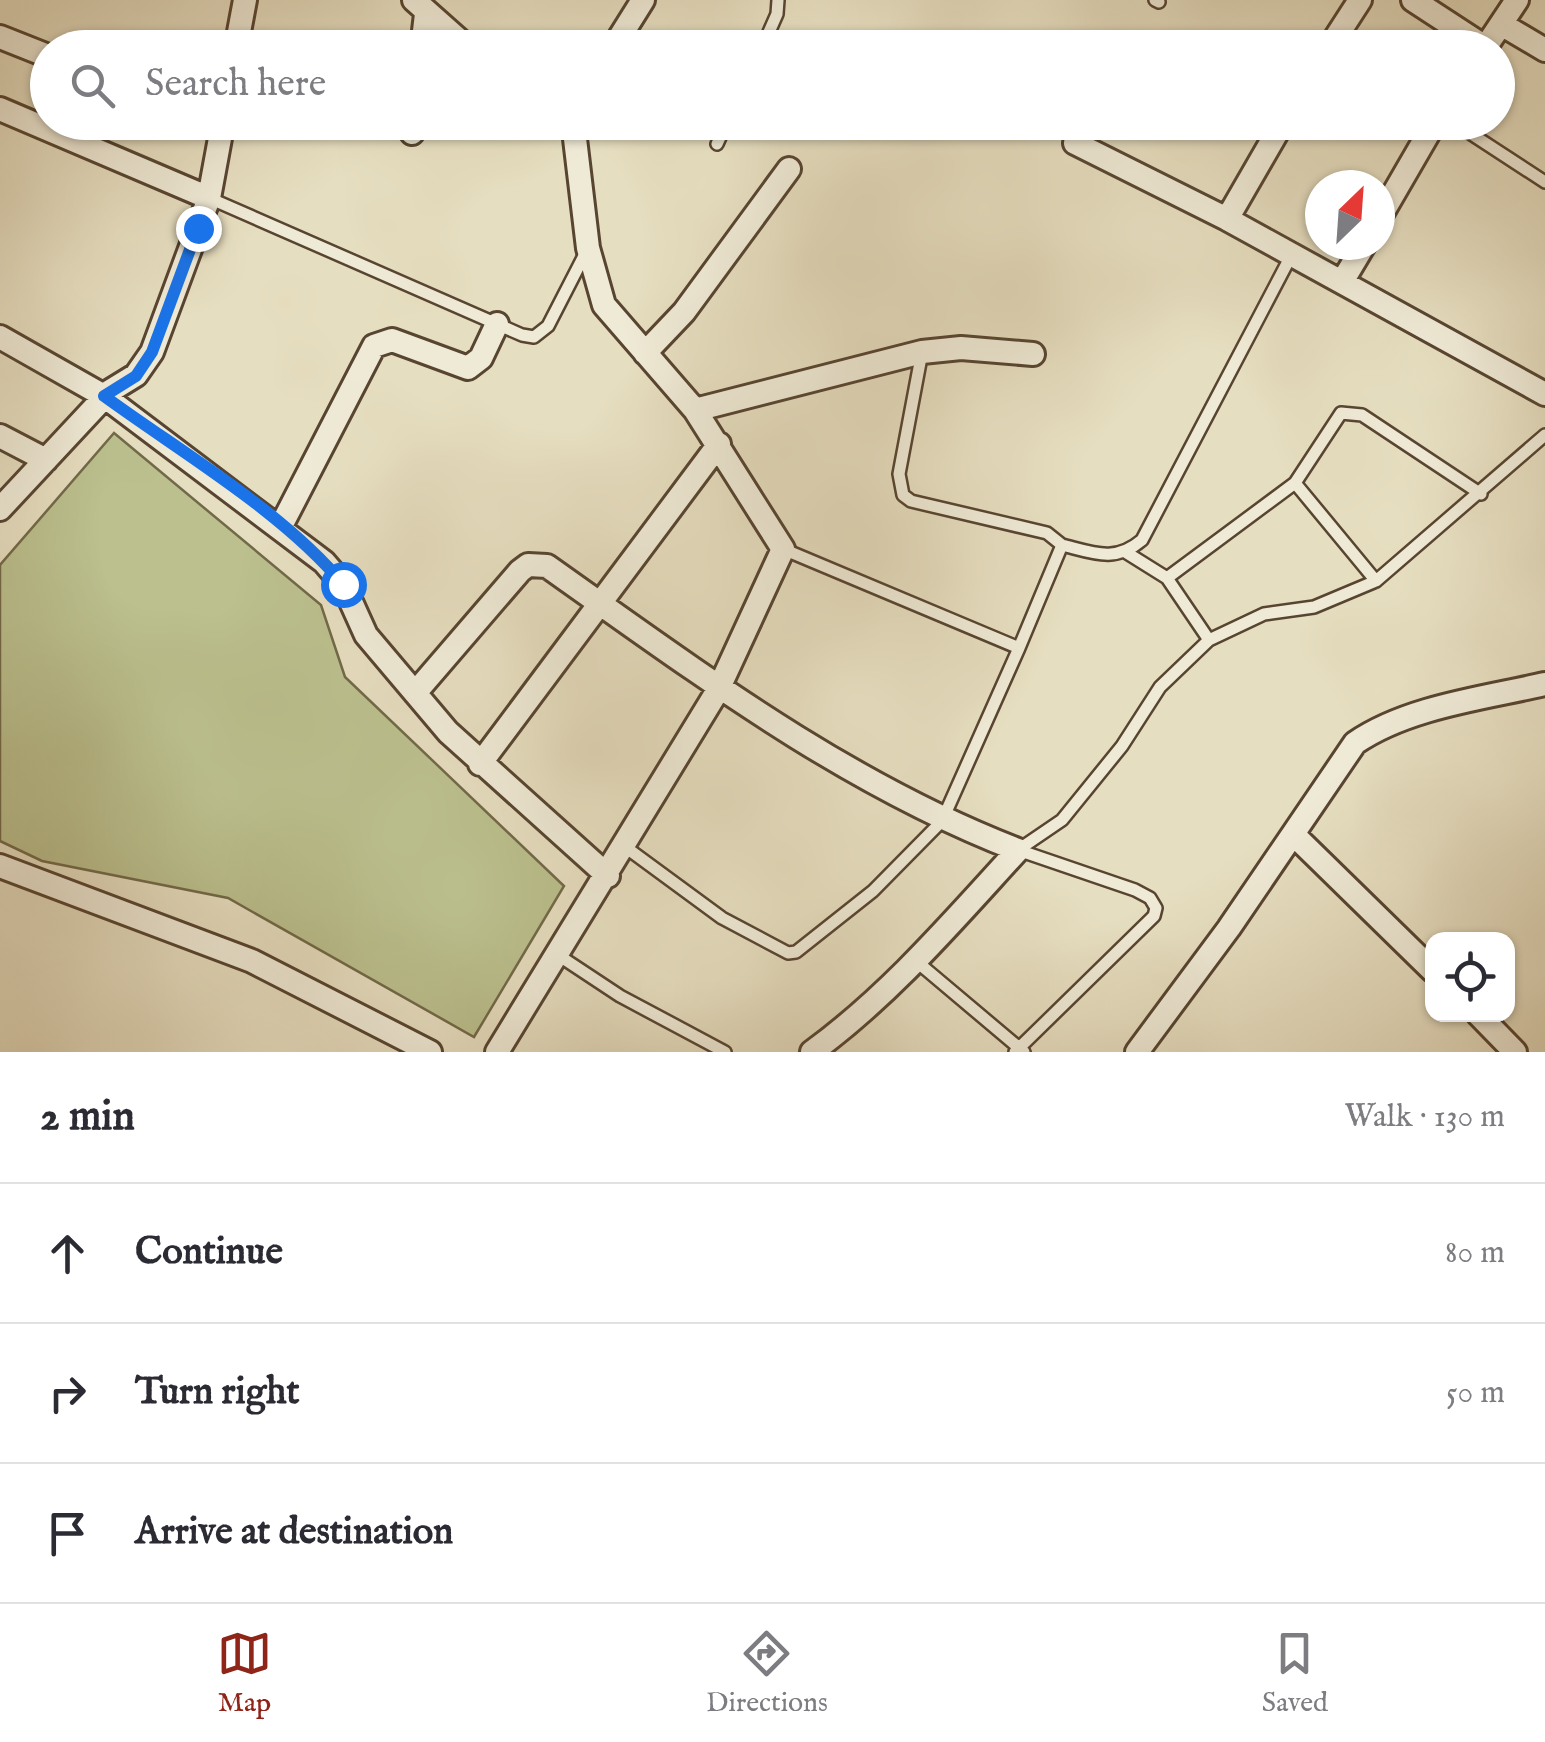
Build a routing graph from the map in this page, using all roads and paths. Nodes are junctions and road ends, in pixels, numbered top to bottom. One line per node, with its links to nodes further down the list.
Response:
1 (245, 0): 9 (street)
2 (643, 0): 11 (street)
3 (778, 0): 12 (lane)
4 (1360, 0): 13 (street)
5 (1414, 0): 14 (street)
6 (1517, 0): 8 (street)
7 (420, 7): 10 (street)
8 (1501, 24): 15 (street); 16 (street)
9 (239, 30)
10 (447, 30)
11 (625, 30)
12 (770, 30)
13 (1341, 30)
14 (1459, 30)
15 (1497, 30)
16 (1511, 30)
17 (1515, 32): 20 (street)
18 (0, 36): 19 (street)
19 (30, 48)
20 (1545, 50)
21 (0, 109): 22 (street)
22 (30, 122)
23 (73, 140): 35 (street)
24 (218, 140): 35 (street)
25 (575, 140): 37 (street)
26 (719, 140): 31 (lane)
27 (1272, 140): 36 (street)
28 (1426, 140): 34 (street)
29 (1481, 140): 33 (lane)
30 (1075, 143): 36 (street)
31 (717, 144)
32 (789, 169): 43 (street)
33 (1545, 182)
34 (1395, 192)
35 (210, 198): 41 (lane); 47 (street)
36 (1227, 219): 38 (street)
37 (588, 248): 41 (lane); 43 (street)
38 (1292, 254): 40 (street); 59 (lane)
39 (1355, 260): 40 (street)
40 (1342, 282): 46 (street)
41 (497, 324): 56 (street)
42 (0, 337): 47 (street)
43 (645, 352): 48 (street)
44 (922, 352): 45 (street); 48 (street); 57 (lane)
45 (1032, 354)
46 (1545, 394)
47 (104, 396): 52 (street); 56 (street)
48 (695, 410): 51 (street)
49 (1545, 435): 54 (lane)
50 (0, 436): 52 (street)
51 (719, 444): 58 (street); 62 (street)
52 (46, 460): 55 (street)
53 (1296, 483): 54 (lane); 60 (lane); 61 (lane)
54 (1481, 494): 61 (lane)
55 (0, 509)
56 (281, 526): 67 (street)
57 (1062, 545): 59 (lane); 64 (lane)
58 (783, 549): 64 (lane); 66 (street)
59 (1127, 553): 60 (lane)
60 (1167, 578): 63 (lane)
61 (1376, 581): 63 (lane)
62 (600, 604): 66 (street); 67 (street); 68 (street)
63 (1209, 640): 72 (lane)
64 (1019, 648): 69 (lane)
65 (1545, 684): 70 (street)
66 (718, 690): 69 (street); 71 (street)
67 (415, 693): 68 (street)
68 (480, 764): 74 (street)
69 (942, 820): 71 (lane); 72 (street)
70 (1294, 835): 77 (street); 84 (street)
71 (624, 846): 74 (street)
72 (1018, 850): 76 (street); 79 (lane)
73 (0, 866): 80 (street)
74 (608, 876): 75 (street)
75 (558, 955): 81 (street); 82 (lane)
76 (916, 961): 79 (lane); 83 (street)
77 (1425, 963)
78 (1486, 1022): 85 (street)
79 (1019, 1051)
80 (430, 1052)
81 (497, 1052)
82 (725, 1052)
83 (812, 1052)
84 (1137, 1052)
85 (1515, 1052)

